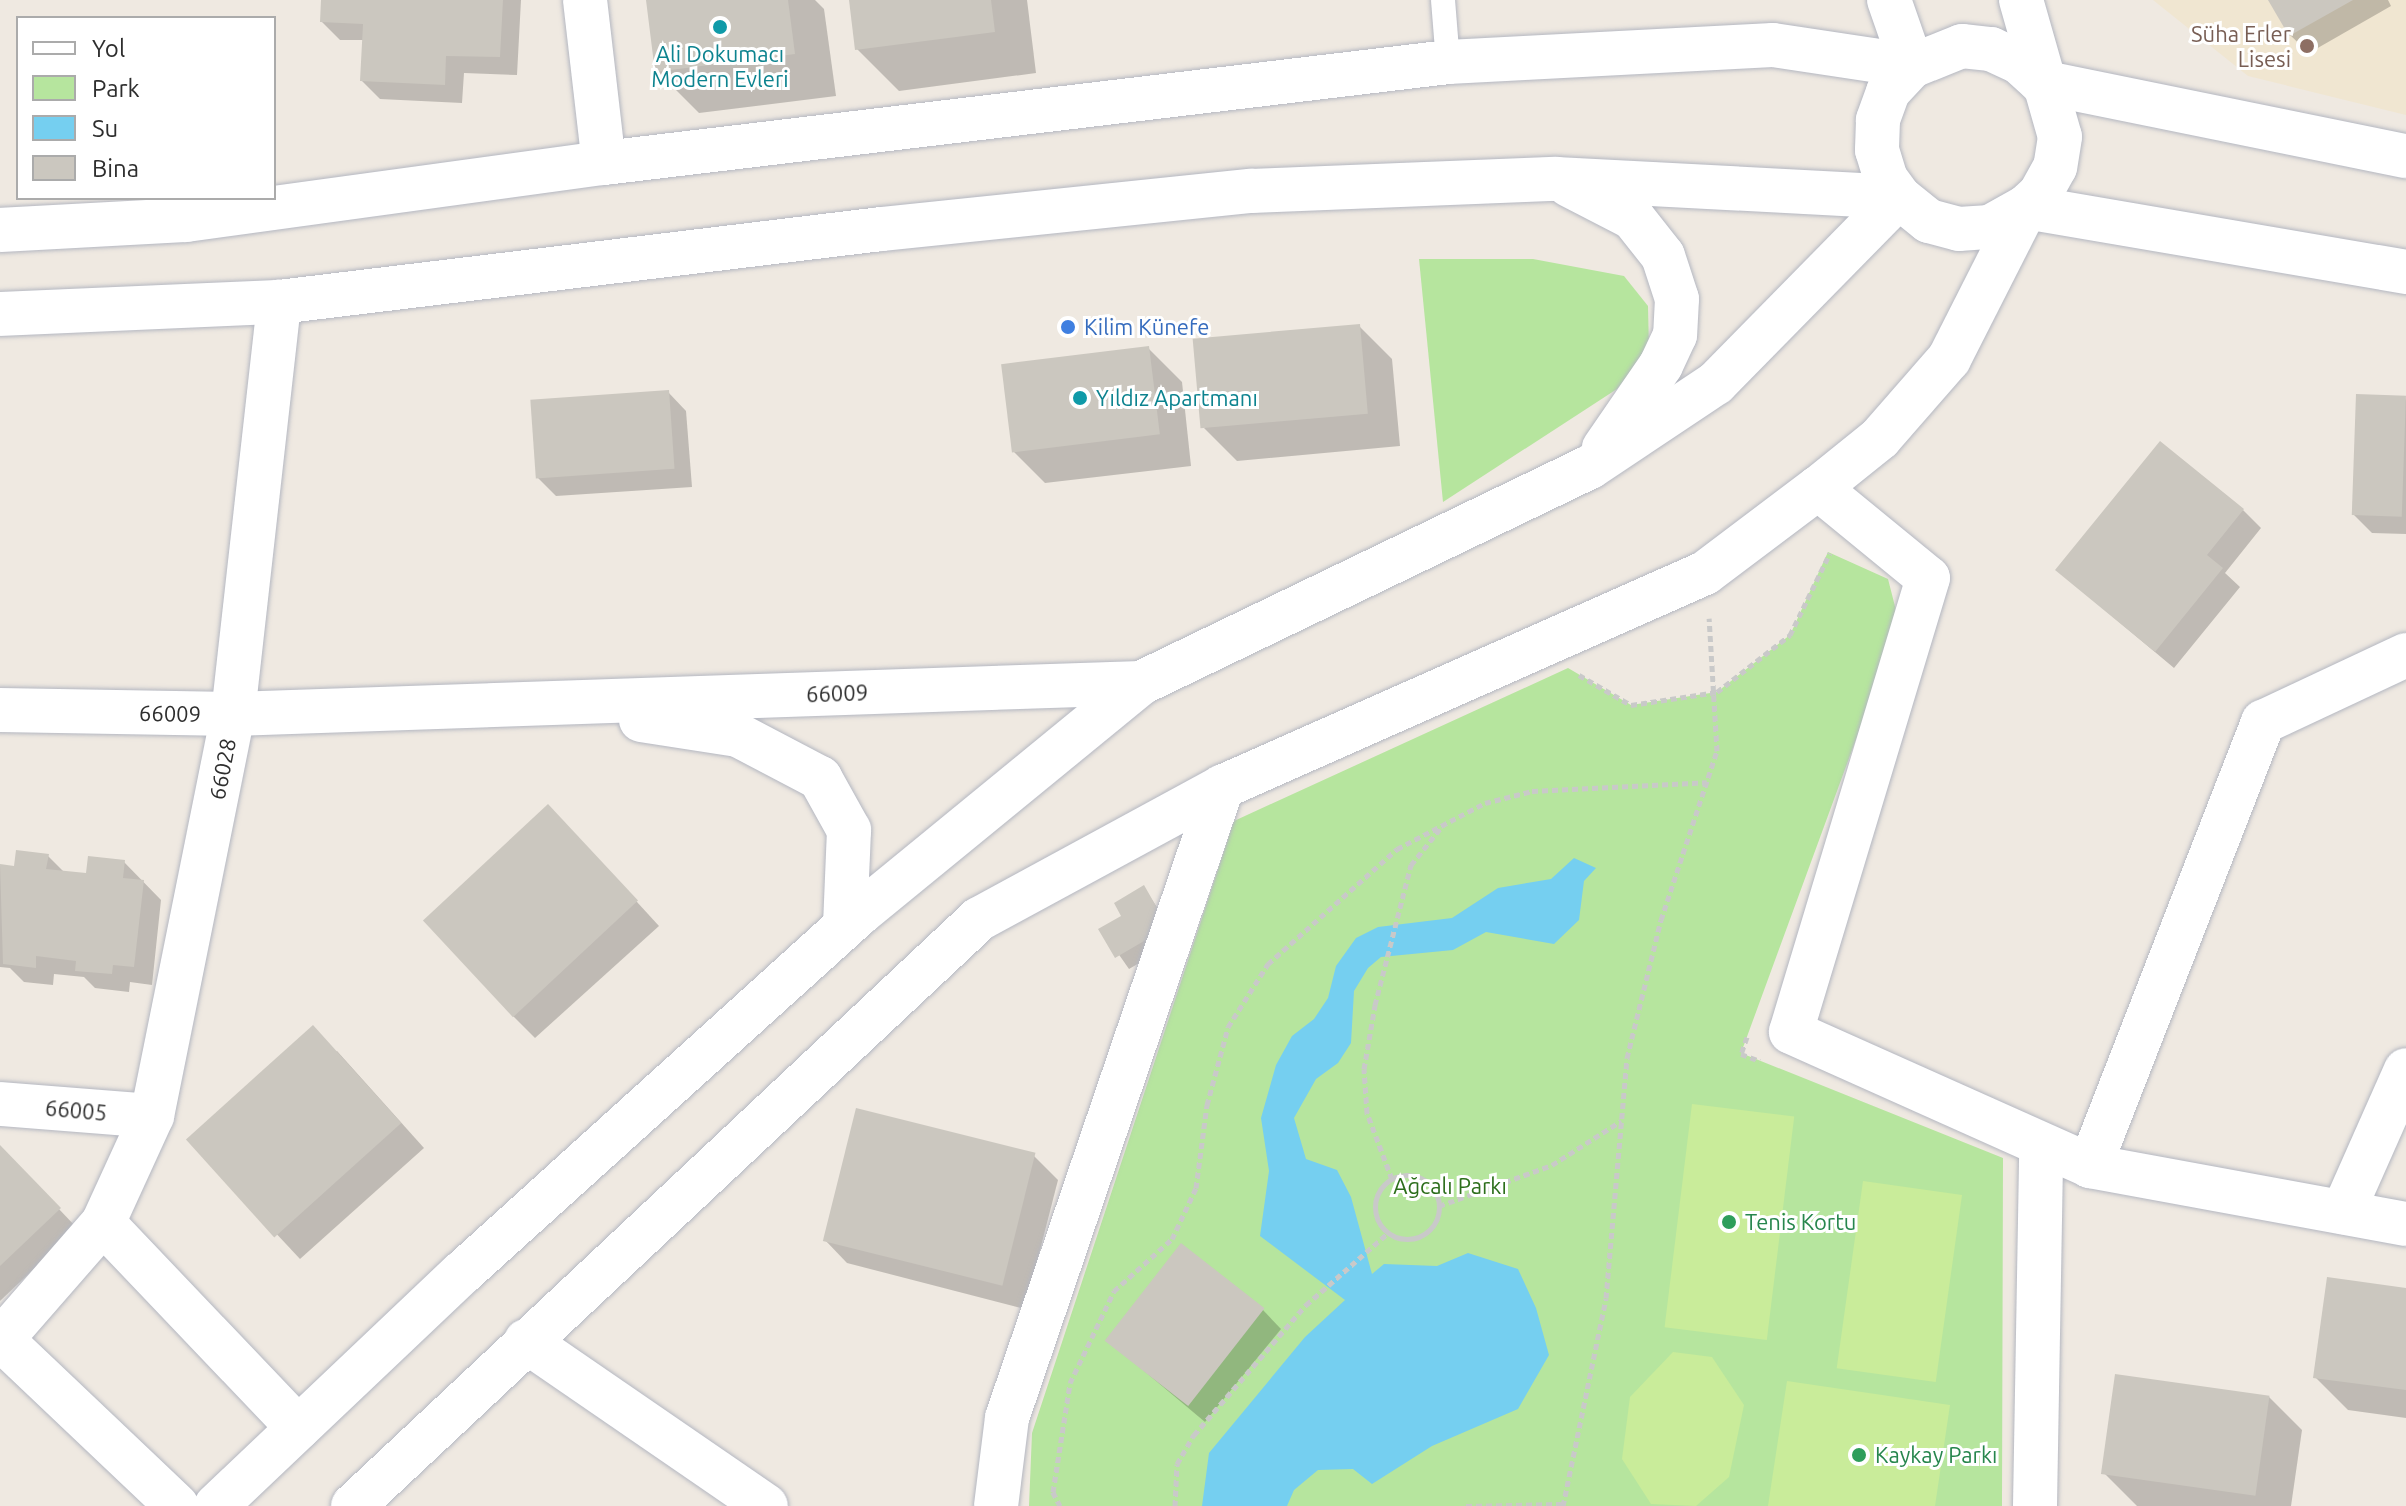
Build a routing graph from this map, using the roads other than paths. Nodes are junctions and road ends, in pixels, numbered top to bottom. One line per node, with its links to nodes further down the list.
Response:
1 (585, 0): 9 (main road)
2 (1443, 0): 5 (lane)
3 (1889, 0): 6 (main road)
4 (2021, 0): 7 (main road)
5 (1448, 62): 6 (main road); 9 (main road)
6 (1912, 66): 7 (main road); 11 (main road)
7 (2041, 82): 8 (main road); 12 (main road)
8 (2406, 156)
9 (604, 163): 13 (main road)
10 (1556, 179): 11 (main road); 15 (main road); 17 (main road)
11 (1899, 197): 12 (main road); 17 (main road)
12 (2026, 207): 14 (main road); 18 (main road)
13 (0, 230)
14 (2406, 272)
15 (279, 302): 16 (main road); 23 (main road, 66028)
16 (0, 314)
17 (1590, 467): 20 (main road)
18 (1818, 488): 24 (main road); 29 (main road)
19 (2406, 655): 30 (main road)
20 (1141, 683): 21 (main road, 66009); 25 (main road)
21 (532, 704): 23 (main road, 66009); 25 (main road, 66009)
22 (0, 710): 23 (main road, 66009)
23 (233, 714): 28 (main road, 66028)
24 (1222, 787): 35 (main road); 41 (main road)
25 (845, 926): 36 (main road)
26 (2406, 1070): 31 (main road)
27 (0, 1104): 28 (main road, 66005)
28 (152, 1116): 32 (main road, 66028)
29 (2041, 1146): 30 (main road); 42 (main road)
30 (2090, 1166): 31 (main road)
31 (2343, 1212): 33 (main road)
32 (103, 1223): 34 (main road, 66028); 36 (main road)
33 (2406, 1224)
34 (1, 1340): 37 (main road)
35 (526, 1341): 39 (main road); 40 (main road)
36 (298, 1428): 38 (main road)
37 (177, 1506)
38 (216, 1506)
39 (353, 1506)
40 (766, 1506)
41 (996, 1506)
42 (2035, 1506)

